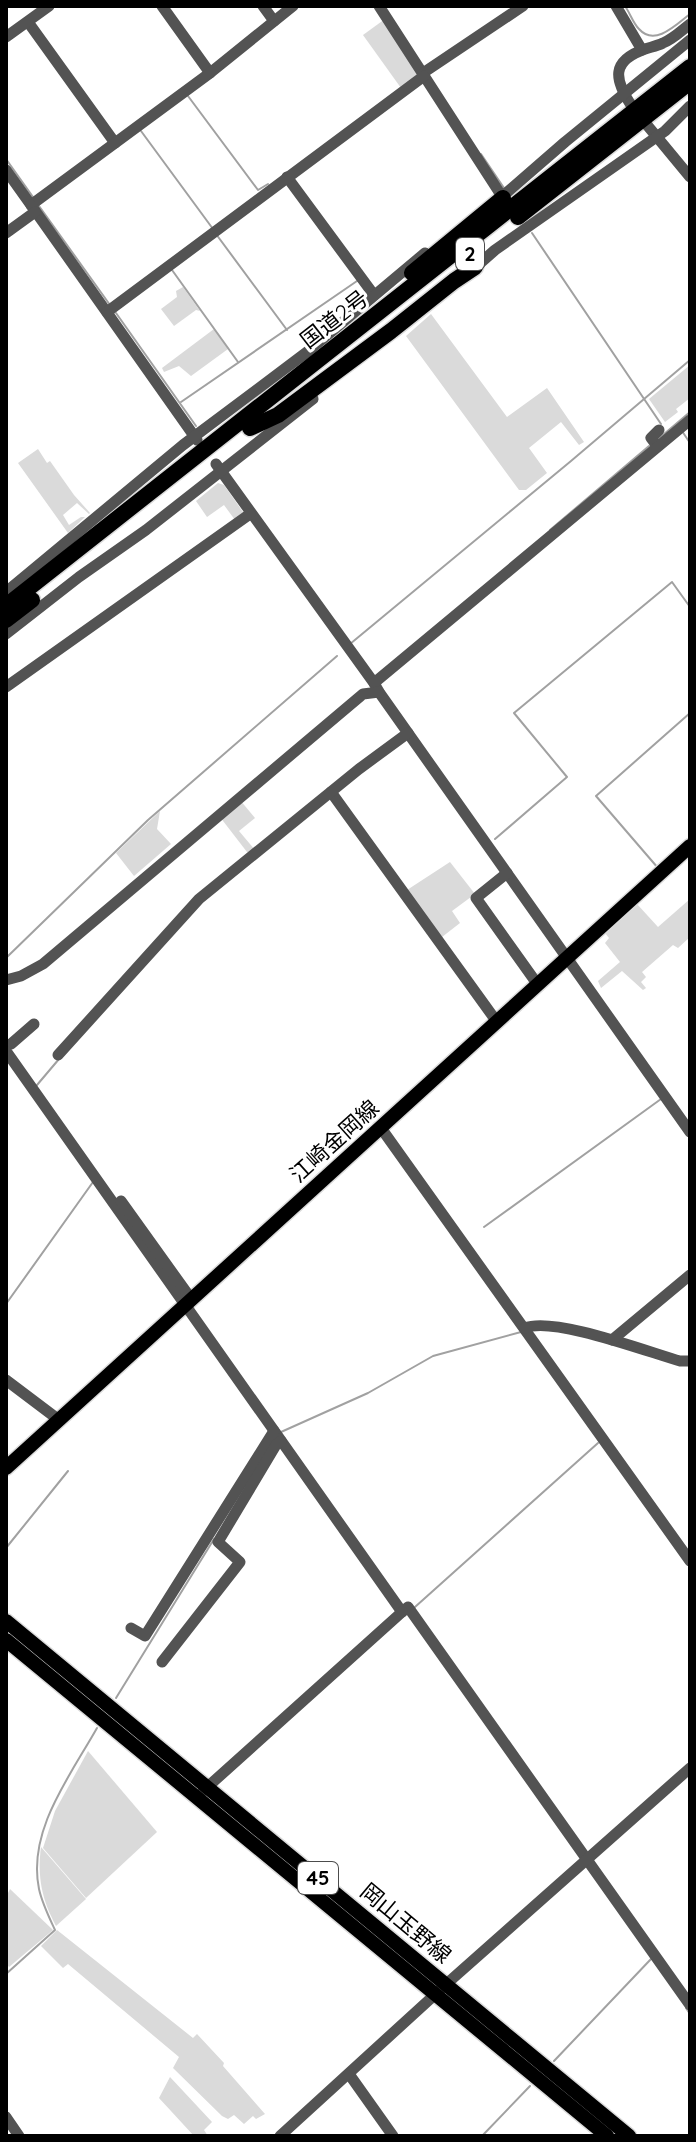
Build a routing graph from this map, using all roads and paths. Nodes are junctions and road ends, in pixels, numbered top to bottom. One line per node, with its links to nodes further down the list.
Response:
1 (49, 6): 9 (street)
2 (162, 6): 15 (street)
3 (263, 6): 8 (street)
4 (379, 6): 16 (street)
5 (523, 6): 16 (street)
6 (616, 6): 13 (street)
7 (289, 7): 8 (street)
8 (274, 21): 15 (street)
9 (28, 22): 11 (street); 22 (street)
10 (690, 24): 13 (street)
11 (6, 37)
12 (690, 40): 18 (street)
13 (642, 50): 18 (street)
14 (690, 67): 32 (highway, 国道2号 / 2)
15 (210, 73): 22 (street)
16 (425, 73): 24 (street); 26 (street)
17 (690, 82): 34 (highway, 国道2号 / 2)
18 (627, 100): 26 (street)
19 (690, 106): 21 (street)
20 (647, 125): 21 (street)
21 (656, 136): 25 (street); 29 (street)
22 (115, 143): 27 (street)
23 (6, 170): 27 (street)
24 (287, 177): 30 (street); 31 (street)
25 (690, 177)
26 (503, 198): 30 (street); 32 (highway)
27 (34, 205): 28 (street); 31 (street)
28 (6, 233)
29 (475, 267): 34 (highway); 36 (street)
30 (374, 295): 35 (street)
31 (110, 309): 35 (street)
32 (285, 386): 39 (highway, 国道2号 / 2)
33 (684, 425): 42 (street)
34 (250, 428): 40 (highway, 国道2号 / 2)
35 (197, 440): 38 (street)
36 (218, 468): 37 (street); 41 (street)
37 (250, 514): 42 (street); 43 (street)
38 (6, 592)
39 (6, 606)
40 (6, 620)
41 (6, 634)
42 (375, 684): 44 (street); 49 (street)
43 (6, 687)
44 (408, 733): 45 (street); 47 (street)
45 (331, 792): 51 (street); 54 (street)
46 (690, 846): 48 (main road, 江崎金岡線)
47 (507, 873): 48 (street); 50 (street)
48 (567, 959): 50 (main road, 江崎金岡線); 56 (street)
49 (6, 980)
50 (538, 985): 51 (main road, 江崎金岡線)
51 (497, 1022): 55 (main road, 江崎金岡線)
52 (34, 1024): 53 (street)
53 (8, 1045): 59 (street)
54 (58, 1055)
55 (381, 1128): 59 (main road, 江崎金岡線); 60 (street)
56 (690, 1132)
57 (121, 1201): 59 (street)
58 (690, 1275): 61 (street)
59 (189, 1303): 64 (main road, 江崎金岡線); 65 (street)
60 (526, 1330): 61 (street); 67 (street)
61 (612, 1340): 62 (street)
62 (690, 1361)
63 (6, 1380): 64 (street)
64 (59, 1420): 66 (main road, 江崎金岡線)
65 (277, 1436): 68 (street); 70 (street); 72 (street)
66 (6, 1468)
67 (690, 1561)
68 (407, 1610): 74 (street); 75 (street)
69 (6, 1621): 74 (main road, 岡山玉野線 / 45)
70 (131, 1628)
71 (6, 1640): 74 (main road, 岡山玉野線 / 45)
72 (162, 1662)
73 (690, 1768): 75 (street)
74 (202, 1792): 76 (main road, 岡山玉野線 / 45)
75 (587, 1860): 76 (street); 77 (street)
76 (441, 1989): 78 (street); 83 (main road, 岡山玉野線 / 45); 84 (main road, 岡山玉野線 / 45)
77 (690, 2005)
78 (349, 2074): 81 (street); 82 (street)
79 (6, 2117): 80 (street)
80 (19, 2136)
81 (280, 2136)
82 (393, 2136)
83 (607, 2136)
84 (629, 2136)

